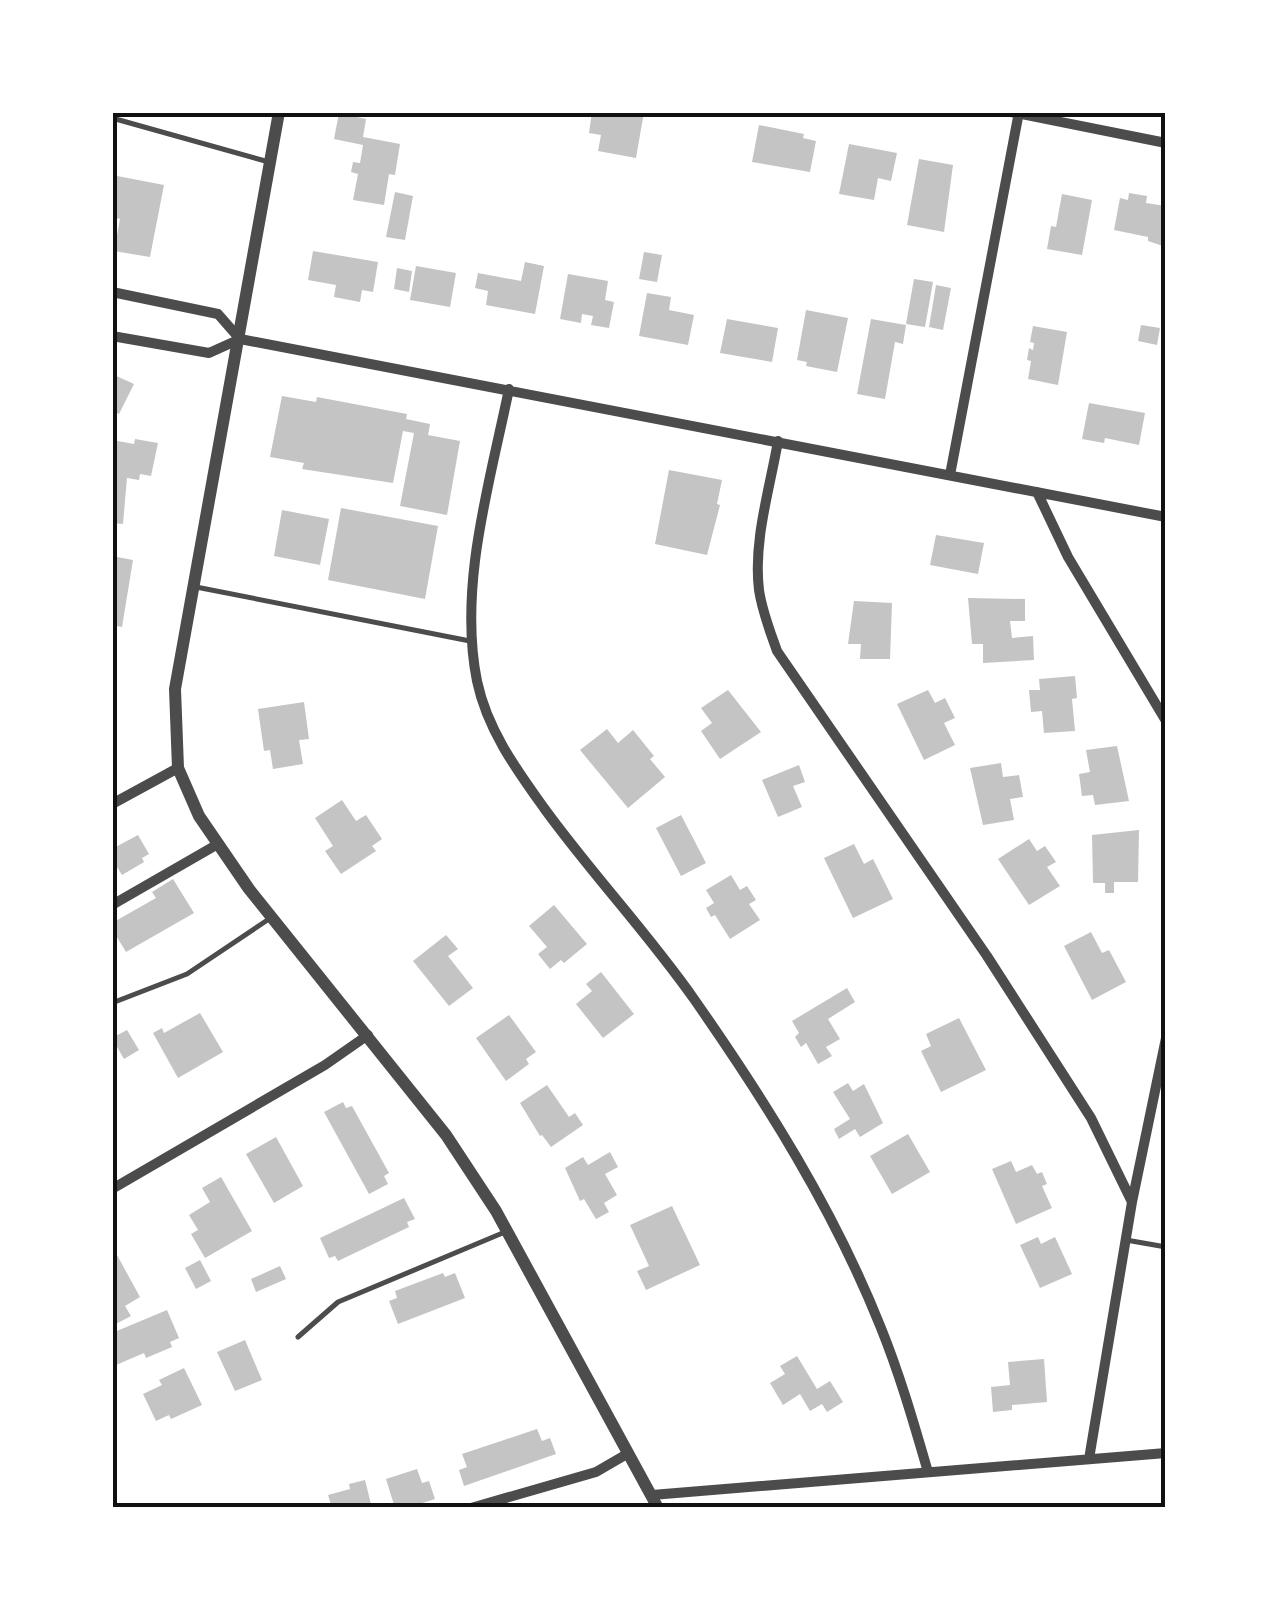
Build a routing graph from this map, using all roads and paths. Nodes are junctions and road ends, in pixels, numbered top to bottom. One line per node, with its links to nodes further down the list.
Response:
1 (280, 112): 5 (street)
2 (1016, 113): 4 (street); 11 (street)
3 (112, 118): 5 (lane)
4 (1166, 143)
5 (270, 162): 8 (street)
6 (112, 292): 8 (street)
7 (112, 336): 8 (street)
8 (240, 339): 9 (street); 14 (street)
9 (509, 389): 10 (street); 15 (street)
10 (778, 441): 11 (street); 27 (street)
11 (950, 475): 12 (street)
12 (1037, 492): 13 (street); 16 (street)
13 (1166, 517)
14 (194, 586): 15 (lane); 17 (street)
15 (472, 641): 35 (street)
16 (1166, 720)
17 (178, 768): 18 (street); 19 (street)
18 (112, 804)
19 (218, 844): 20 (street); 21 (street)
20 (112, 905)
21 (272, 917): 22 (lane); 23 (street)
22 (112, 1003)
23 (368, 1035): 26 (street); 28 (street)
24 (1166, 1038): 25 (street)
25 (1164, 1058): 27 (street)
26 (112, 1189)
27 (1132, 1202): 29 (street)
28 (507, 1231): 31 (lane); 33 (street)
29 (1126, 1240): 30 (lane); 34 (street)
30 (1166, 1248)
31 (298, 1337)
32 (1166, 1452): 34 (street)
33 (627, 1454): 36 (street); 37 (street)
34 (1089, 1459): 35 (street)
35 (928, 1472): 36 (street)
36 (654, 1501)
37 (472, 1508)

